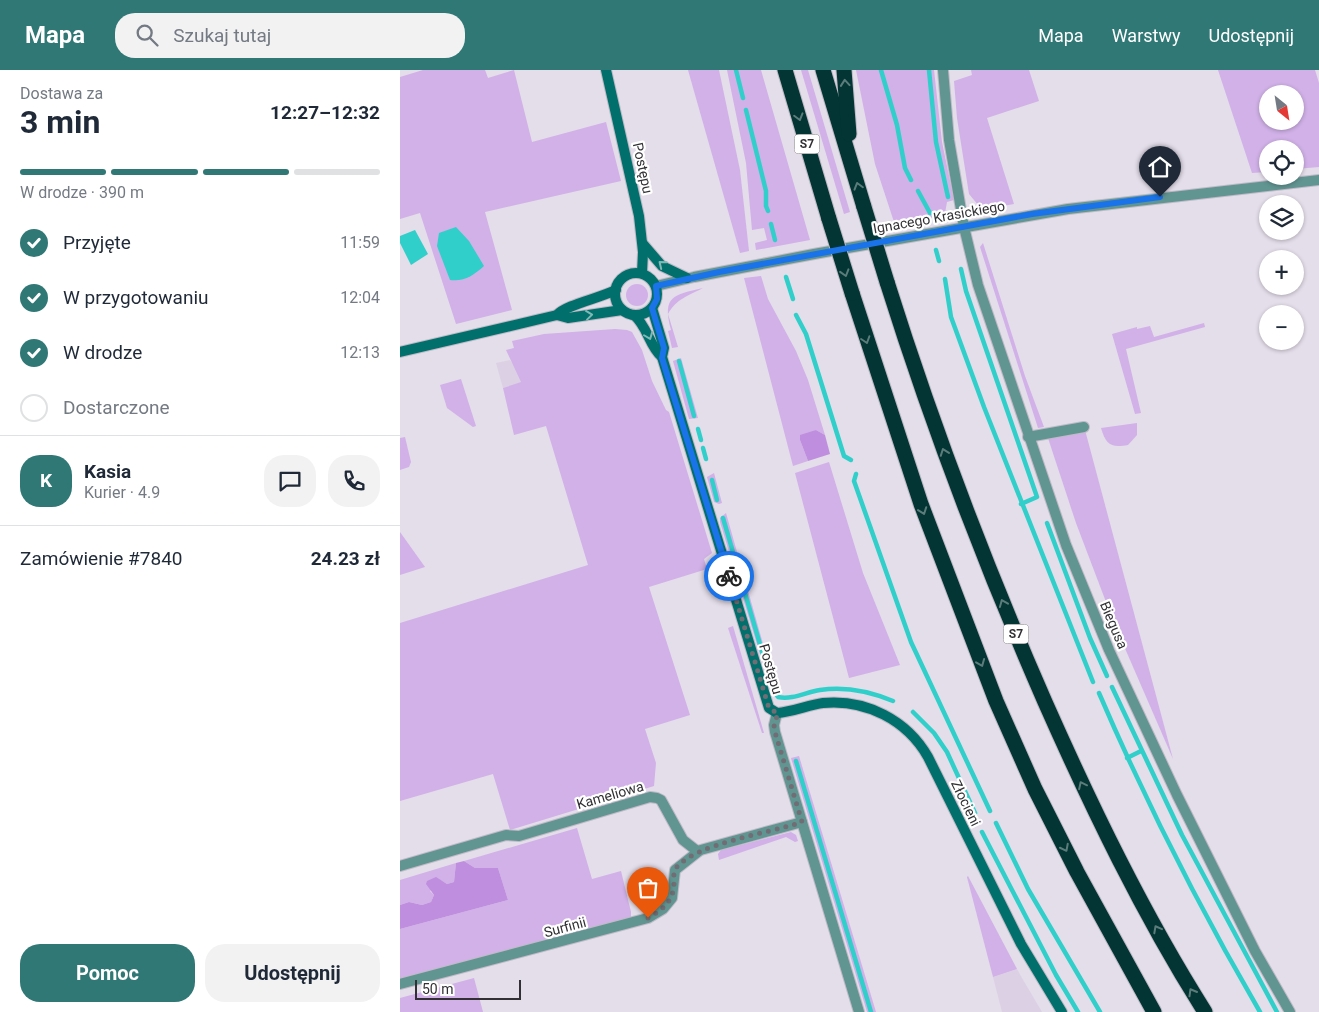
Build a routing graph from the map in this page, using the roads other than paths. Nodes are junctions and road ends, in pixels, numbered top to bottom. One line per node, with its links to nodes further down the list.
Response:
1 (606, 70): 9 (street, Postępu)
2 (785, 70): 29 (highway, S7, one-way to 29, bridge)
3 (823, 70): 6 (highway, S7)
4 (844, 70): 6 (highway, one-way to 4)
5 (943, 70): 8 (street, Biegusa)
6 (852, 166): 30 (highway, S7, one-way to 6, bridge)
7 (1319, 180): 8 (street, Ignacego Krasickiego)
8 (964, 227): 11 (street, Ignacego Krasickiego); 21 (street, Biegusa)
9 (643, 243): 10 (street, Postępu); 11 (street, one-way to 9)
10 (642, 273): 12 (street); 13 (street)
11 (687, 278): 12 (street, Ignacego Krasickiego)
12 (656, 286): 14 (street)
13 (616, 290): 15 (street); 16 (street)
14 (652, 308): 17 (street); 19 (street, Postępu)
15 (622, 310): 16 (street, one-way to 15); 17 (street)
16 (557, 315): 18 (street)
17 (634, 315): 19 (street, Postępu, one-way to 19)
18 (400, 352)
19 (662, 358): 22 (street, Postępu)
20 (1084, 427): 21 (street)
21 (1028, 437): 31 (street, Biegusa)
22 (778, 713): 23 (street, Postępu); 28 (street, Złocieni)
23 (802, 822): 24 (street); 27 (street, Postępu)
24 (699, 851): 25 (street, Kameliowa); 26 (street, Surfinii)
25 (400, 866)
26 (400, 984)
27 (859, 1012)
28 (1062, 1012)
29 (1154, 1012)
30 (1205, 1012)
31 (1290, 1012)

